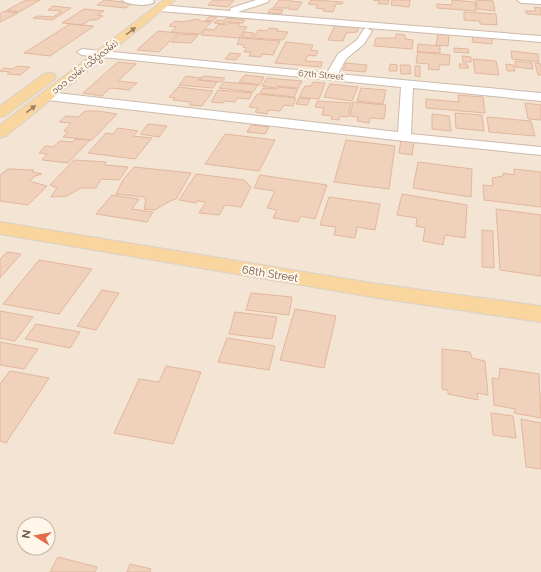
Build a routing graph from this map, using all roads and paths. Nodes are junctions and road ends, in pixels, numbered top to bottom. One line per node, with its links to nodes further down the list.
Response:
1 (126, 0): 6 (street)
2 (170, 0): 6 (main road, ၁၀၁ လမ်း (သိပ္ပံလမ်း))
3 (265, 0): 7 (street)
4 (521, 0): 5 (street)
5 (541, 1)
6 (154, 3): 7 (street); 8 (main road, ၁၀၁ လမ်း (သိပ္ပံလမ်း)); 8 (main road, ၁၀၁ လမ်း (သိပ္ပံလမ်း))
7 (230, 14): 10 (street)
8 (150, 16): 11 (main road, ၁၀၁ လမ်း (သိပ္ပံလမ်း), one-way to 8)
9 (367, 31): 14 (street)
10 (541, 38)
11 (97, 49): 12 (main road, ၁၀၁ လမ်း (သိပ္ပံလမ်း)); 14 (street, 67th Street); 16 (main road, ၁၀၁ လမ်း (သိပ္ပံလမ်း))
12 (70, 62)
13 (57, 71): 18 (main road, ၁၀၁ လမ်း (သိပ္ပံလမ်း))
14 (331, 76): 15 (street, 67th Street)
15 (408, 84): 17 (street, 67th Street); 19 (street)
16 (48, 96): 18 (main road, ၁၀၁ လမ်း (သိပ္ပံလမ်း), one-way to 16); 19 (street)
17 (541, 97)
18 (2, 120)
19 (404, 137): 20 (street)
20 (541, 151)
21 (0, 228): 22 (main road, 68th Street)
22 (541, 314)

